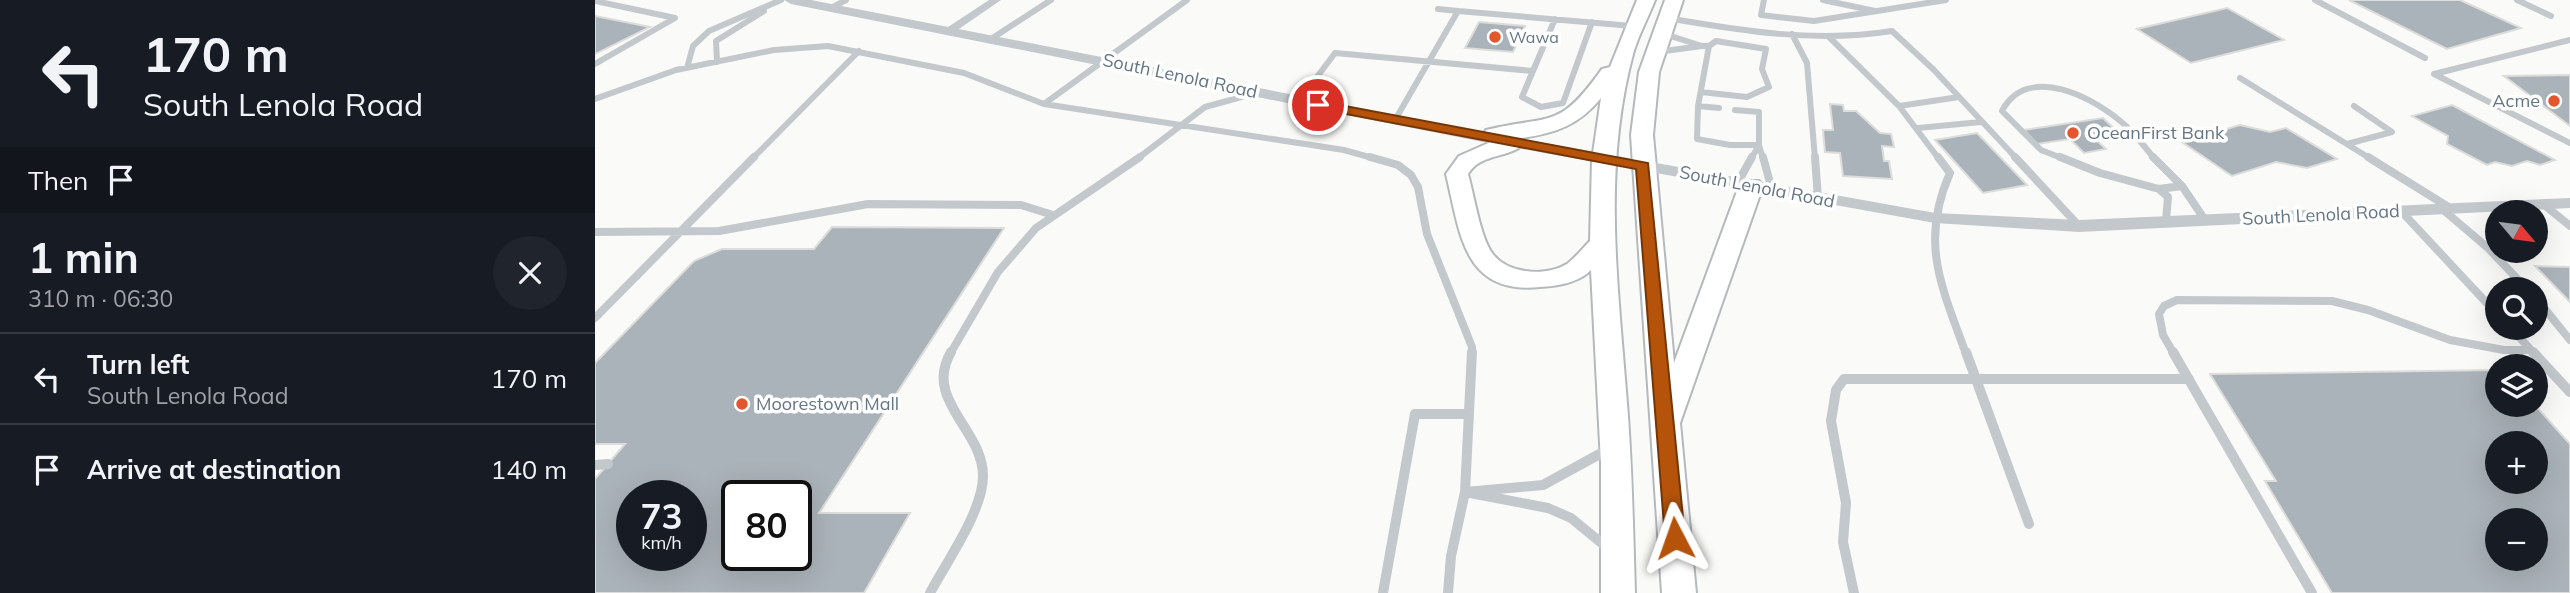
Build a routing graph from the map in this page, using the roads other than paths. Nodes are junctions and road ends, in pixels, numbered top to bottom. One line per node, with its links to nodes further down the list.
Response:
1 (781, 0): 36 (lane); 38 (lane)
2 (791, 0): 16 (street, South Lenola Road)
3 (846, 0): 16 (lane)
4 (996, 0): 25 (street)
5 (1051, 0): 28 (lane)
6 (1187, 0): 34 (lane)
7 (1646, 0): 23 (highway)
8 (1764, 0): 19 (lane)
9 (1823, 0): 19 (lane)
10 (1910, 0): 15 (lane)
11 (1946, 0): 15 (lane)
12 (2315, 0): 33 (lane)
13 (2517, 0): 20 (lane)
14 (595, 1): 37 (lane)
15 (1928, 4): 19 (lane)
16 (831, 8): 25 (street, South Lenola Road)
17 (1438, 9): 18 (lane)
18 (1458, 11): 21 (lane); 35 (lane)
19 (1883, 12)
20 (2551, 16)
21 (1555, 19): 22 (lane); 39 (lane)
22 (1592, 22): 23 (lane); 39 (lane)
23 (1632, 26): 32 (highway)
24 (1664, 26): 26 (lane); 30 (lane); 30 (lane); 62 (highway)
25 (949, 31): 28 (street, South Lenola Road)
26 (1791, 34): 27 (lane); 66 (lane)
27 (1829, 37): 43 (lane); 48 (lane)
28 (991, 39): 34 (street, South Lenola Road)
29 (2570, 40): 58 (lane)
30 (1706, 46): 41 (lane); 41 (lane)
31 (859, 51): 36 (lane); 46 (lane); 80 (lane)
32 (1620, 57): 56 (highway); 61 (highway)
33 (2425, 58)
34 (1107, 61): 42 (street, South Lenola Road); 46 (lane)
35 (1429, 61): 39 (lane); 45 (lane); 52 (lane)
36 (717, 62): 38 (lane)
37 (595, 64)
38 (687, 68): 44 (lane)
39 (1533, 71)
40 (2240, 78): 59 (lane)
41 (1701, 92): 47 (lane)
42 (1256, 93): 45 (street, South Lenola Road); 54 (lane)
43 (1959, 97): 48 (lane); 53 (lane)
44 (595, 99)
45 (1299, 101): 52 (street, South Lenola Road)
46 (1044, 104): 54 (lane)
47 (1698, 106): 50 (lane); 60 (lane)
48 (1899, 106): 55 (lane)
49 (2354, 106): 59 (lane)
50 (1719, 108)
51 (1735, 110): 60 (lane)
52 (1395, 120): 56 (street, South Lenola Road)
53 (1981, 122): 55 (lane); 77 (lane)
54 (1181, 125): 73 (lane); 92 (lane)
55 (1919, 128): 74 (lane)
56 (1483, 137): 57 (street, South Lenola Road)
57 (1514, 142): 61 (street, South Lenola Road); 81 (highway)
58 (2570, 143)
59 (2347, 144): 70 (lane)
60 (1759, 145): 64 (lane); 64 (lane)
61 (1604, 159): 62 (street, South Lenola Road); 81 (highway)
62 (1643, 166): 64 (street, South Lenola Road); 93 (highway)
63 (2182, 186): 65 (lane); 65 (lane); 75 (lane)
64 (1753, 187): 66 (street, South Lenola Road); 93 (highway)
65 (2159, 189): 76 (lane)
66 (1818, 199): 74 (street, South Lenola Road)
67 (2570, 203): 68 (street, South Lenola Road)
68 (2548, 204)
69 (2485, 206): 70 (street, South Lenola Road)
70 (2446, 208): 72 (street, South Lenola Road); 82 (lane)
71 (2548, 208): 78 (lane)
72 (2401, 211): 75 (street, South Lenola Road); 83 (lane)
73 (1053, 215): 80 (lane); 100 (lane)
74 (1935, 218): 77 (street, South Lenola Road); 90 (lane)
75 (2204, 220): 76 (street, South Lenola Road)
76 (2166, 221): 77 (street, South Lenola Road)
77 (2078, 226)
78 (2570, 226)
79 (595, 232): 80 (lane)
80 (681, 232): 85 (lane)
81 (1604, 241): 94 (highway)
82 (2516, 277)
83 (2485, 301)
84 (2548, 313): 87 (lane)
85 (595, 318)
86 (2522, 340): 88 (lane)
87 (2570, 340)
88 (2531, 350): 89 (lane); 91 (lane)
89 (2189, 379): 90 (lane); 106 (lane)
90 (1977, 380): 98 (lane); 105 (lane)
91 (2570, 392)
92 (1469, 414): 97 (lane); 101 (lane)
93 (1666, 427): 104 (highway)
94 (1615, 444): 97 (lane); 99 (highway)
95 (608, 464): 96 (lane)
96 (595, 465)
97 (1465, 492): 99 (lane); 102 (lane)
98 (2029, 524)
99 (1618, 557): 103 (highway)
100 (930, 593)
101 (1383, 593)
102 (1448, 593)
103 (1618, 593)
104 (1679, 593)
105 (1854, 593)
106 (2312, 593)

